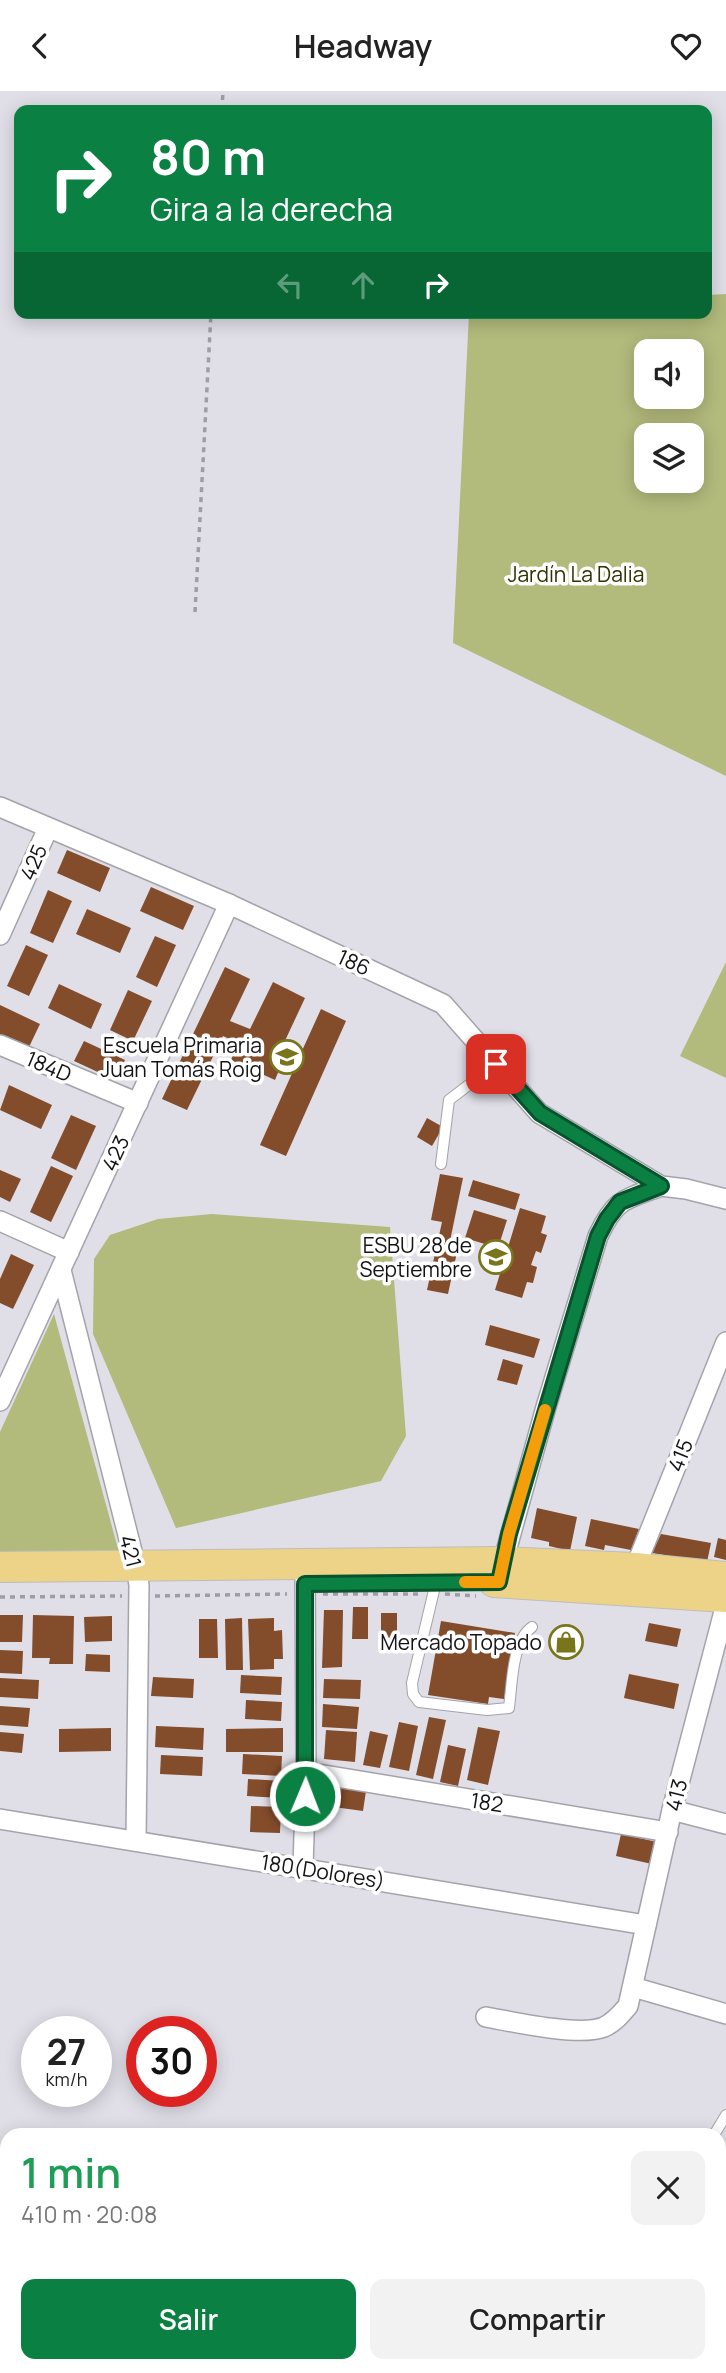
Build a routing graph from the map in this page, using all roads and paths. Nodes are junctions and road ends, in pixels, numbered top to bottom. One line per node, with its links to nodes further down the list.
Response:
1 (211, 319): 2 (path)
2 (195, 613)
3 (0, 807): 4 (street, 186)
4 (48, 828): 5 (street, 186); 6 (street, 425)
5 (229, 904): 8 (street, 186); 9 (street, 423)
6 (2, 926)
7 (0, 1045): 9 (street, 184D)
8 (496, 1064): 10 (lane); 11 (street, 186)
9 (138, 1103): 14 (street, 423)
10 (441, 1164)
11 (661, 1186): 12 (street); 20 (street)
12 (726, 1199)
13 (0, 1221): 14 (street)
14 (65, 1261): 16 (street, 423); 23 (street, 421)
15 (726, 1342): 18 (street, 415)
16 (0, 1401)
17 (0, 1567): 23 (main road)
18 (635, 1568): 19 (main road); 20 (main road)
19 (726, 1577)
20 (496, 1580): 21 (main road); 24 (main road); 24 (path); 26 (main road)
21 (305, 1581): 23 (main road); 23 (path); 24 (main road); 24 (path); 29 (street)
22 (0, 1585): 23 (main road)
23 (140, 1586): 25 (path); 34 (street, 421)
24 (434, 1588): 28 (lane)
25 (0, 1597)
26 (726, 1597)
27 (726, 1604): 30 (street, 413)
28 (532, 1627)
29 (306, 1772): 33 (street, 182); 35 (street)
30 (672, 1810): 32 (street); 33 (street, 413)
31 (0, 1819): 34 (street, 180(Dolores))
32 (726, 1824)
33 (668, 1832): 36 (street, 413)
34 (136, 1840): 35 (street, 180(Dolores))
35 (303, 1867): 36 (street, 180(Dolores))
36 (646, 1925): 37 (street, 413)
37 (633, 1987): 38 (street); 39 (street, 413)
38 (726, 2014)
39 (486, 2017)

